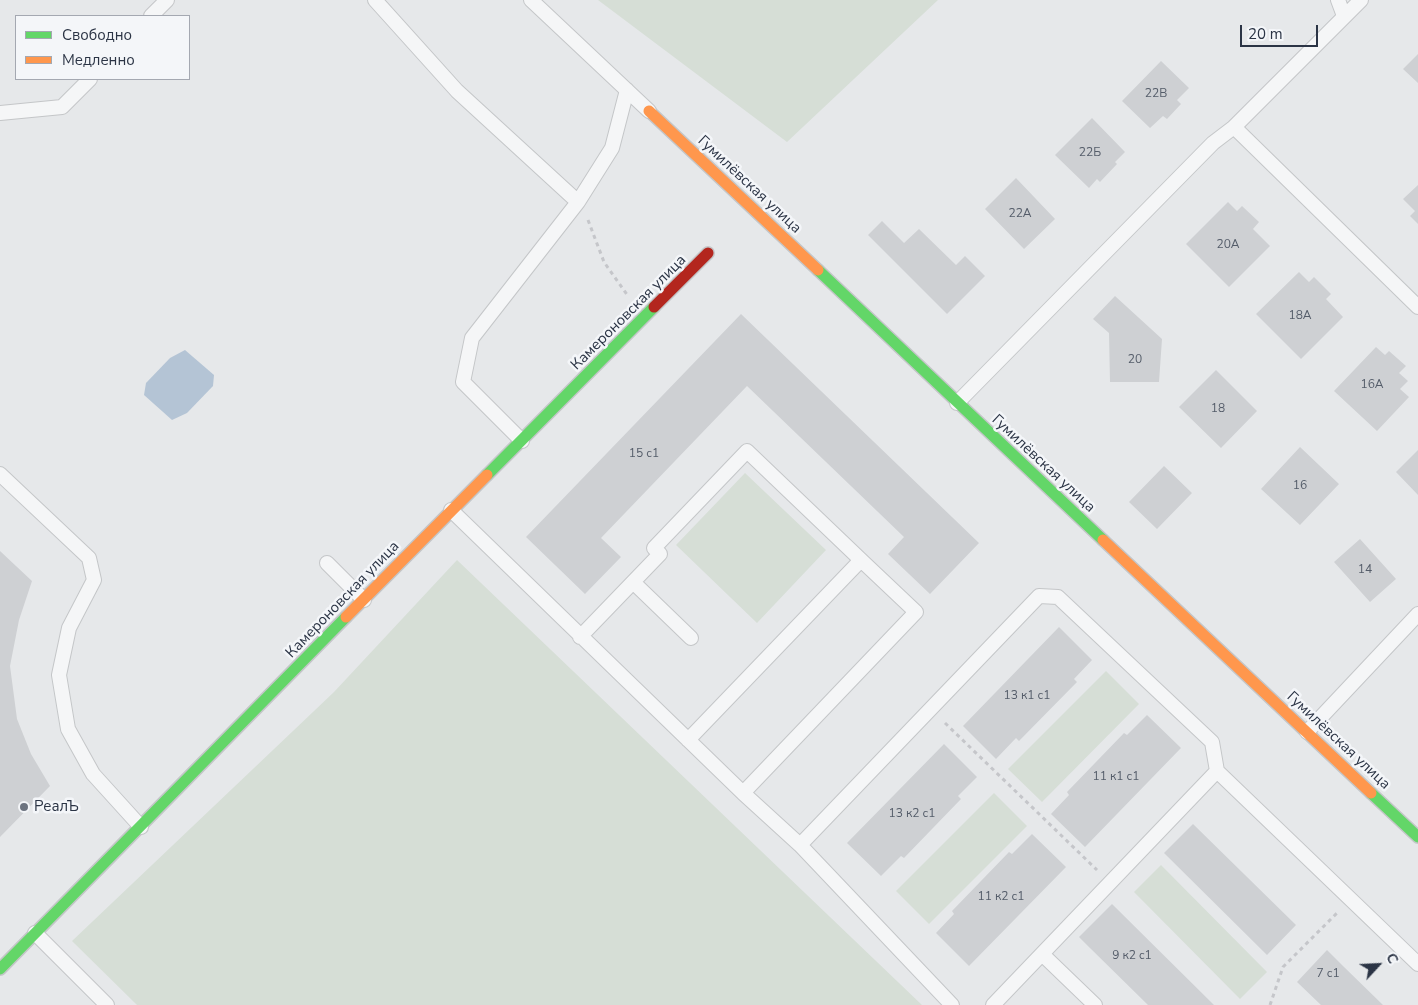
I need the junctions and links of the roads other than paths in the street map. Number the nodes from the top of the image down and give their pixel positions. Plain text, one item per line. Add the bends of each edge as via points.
1 (167, 0) edge
2 (375, 0) edge
3 (531, 0) edge
4 (1338, 0) edge
5 (1361, 0) edge
6 (152, 15) edge
7 (1344, 16) junction
8 (89, 80) edge
9 (627, 90) junction
10 (649, 111) joint
11 (0, 113) edge
12 (1234, 127) junction
13 (578, 202) junction
14 (708, 253) dead end
15 (1418, 307) edge
16 (957, 403) junction
17 (522, 441) junction
18 (0, 474) edge
19 (451, 510) junction
20 (861, 560) junction
21 (327, 563) dead end
22 (633, 582) junction
23 (364, 600) junction
24 (1418, 614) edge
25 (580, 637) junction
26 (691, 638) dead end
27 (1307, 732) junction
28 (688, 740) junction
29 (1217, 771) junction
30 (743, 793) junction
31 (141, 827) junction
32 (1418, 837) edge
33 (800, 845) junction
34 (35, 933) junction
35 (1042, 954) junction
36 (1418, 964) edge
37 (0, 969) edge
38 (107, 1005) edge
39 (952, 1005) edge
40 (993, 1005) edge
41 (1095, 1005) edge

1 - 6 lane
2 - 13 lane via 457,91
3 - 9 lane
4 - 7 lane
5 - 7 lane
7 - 12 lane
8 - 11 lane via 62,107
9 - 10 lane
9 - 13 lane via 612,148
10 - 16 street, Гумилёвская улица
12 - 15 lane
12 - 16 lane via 1213,143
13 - 17 lane via 472,338 463,382
14 - 17 street, Камероновская улица
16 - 27 street, Гумилёвская улица
17 - 19 street, Камероновская улица
18 - 31 lane via 89,558 94,580 70,628 59,675 68,729 93,774
19 - 23 street, Камероновская улица
19 - 25 lane
20 - 22 lane via 747,451 654,548 660,554
20 - 28 lane
20 - 30 lane via 916,612
21 - 23 lane
22 - 25 lane
22 - 26 lane
23 - 31 street, Камероновская улица
24 - 27 lane
25 - 28 lane
27 - 32 street, Гумилёвская улица
28 - 30 lane
29 - 33 lane via 1212,742 1058,596 1039,596
29 - 35 lane
29 - 36 lane
30 - 33 lane
31 - 34 street, Камероновская улица
33 - 39 lane
34 - 37 street, Камероновская улица
34 - 38 lane
35 - 40 lane
35 - 41 lane

